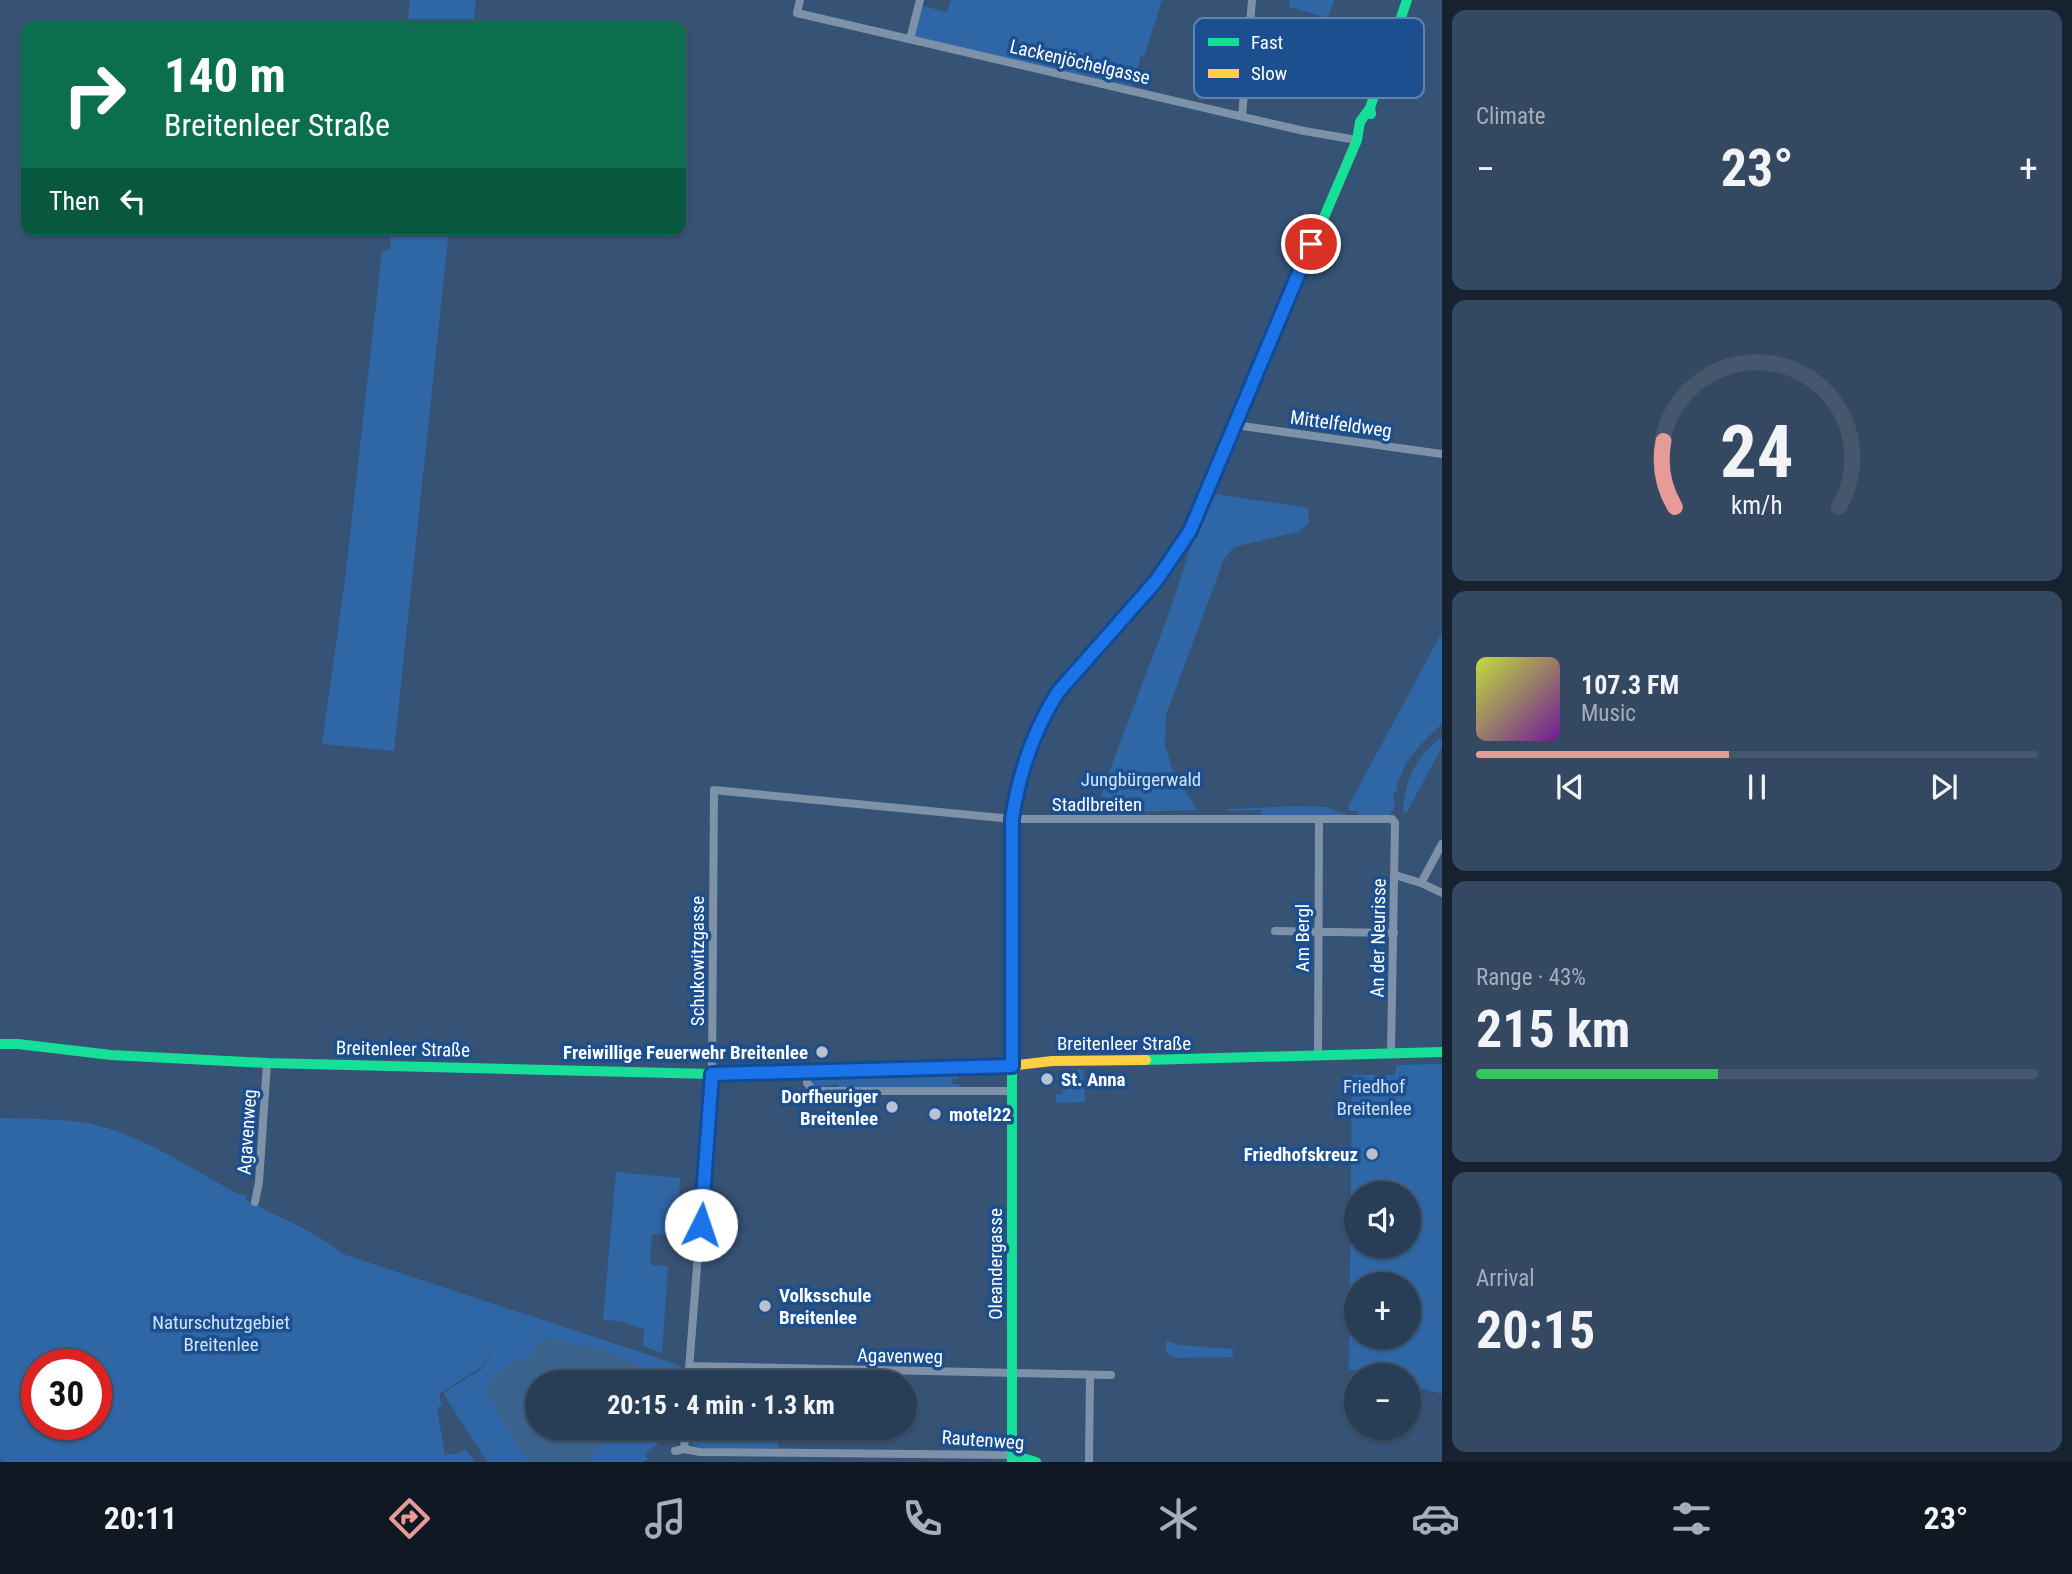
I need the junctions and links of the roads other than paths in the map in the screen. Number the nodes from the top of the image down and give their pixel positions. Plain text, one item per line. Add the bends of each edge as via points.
1 (800, 0) edge
2 (920, 0) edge
3 (1252, 0) edge
4 (1407, 0) edge
5 (1250, 18) edge
6 (1401, 18) edge
7 (910, 39) junction
8 (1244, 98) edge
9 (1373, 98) edge
10 (1242, 116) junction
11 (1357, 140) junction
12 (1236, 425) junction
13 (1442, 453) edge
14 (714, 790) joint
15 (1012, 819) junction
16 (1320, 820) junction
17 (1395, 823) joint
18 (1442, 844) edge
19 (1395, 875) junction
20 (1421, 883) junction
21 (1442, 893) edge
22 (1275, 931) dead end
23 (1318, 932) junction
24 (1394, 933) junction
25 (0, 1044) edge
26 (1442, 1052) edge
27 (1391, 1053) junction
28 (1318, 1056) junction
29 (267, 1063) junction
30 (1012, 1066) junction
31 (807, 1073) junction
32 (712, 1074) junction
33 (1012, 1091) junction
34 (255, 1202) dead end
35 (689, 1366) junction
36 (689, 1370) edge
37 (1013, 1374) junction
38 (1090, 1375) junction
39 (1111, 1375) dead end
40 (682, 1440) edge
41 (904, 1457) edge
42 (1012, 1459) edge
43 (1036, 1462) edge
44 (1088, 1462) edge

1 - 7 street, Lackenjöchelgasse via 797,13
2 - 7 street
3 - 5 street
4 - 6 street, Oleandergasse
7 - 10 street, Lackenjöchelgasse
8 - 10 street
9 - 11 street, Oleandergasse
10 - 11 street, Lackenjöchelgasse
11 - 12 street, Oleandergasse
12 - 13 street, Mittelfeldweg
12 - 15 street, Oleandergasse via 1175,557 1047,709 1025,759
14 - 15 street, Stadlbreiten
14 - 32 street, Schukowitzgasse
15 - 16 street, Stadlbreiten
15 - 30 street, Oleandergasse
16 - 17 street, Stadlbreiten
16 - 23 street, Am Bergl
17 - 19 street, An der Neurisse
18 - 20 street
19 - 20 street
19 - 24 street, An der Neurisse
20 - 21 street
22 - 23 street
23 - 24 street
23 - 28 street, Am Bergl
24 - 27 street, An der Neurisse
25 - 29 street, Breitenleer Straße
26 - 27 street, Breitenleer Straße
27 - 28 street, Breitenleer Straße
28 - 30 street, Breitenleer Straße via 1052,1061
29 - 32 street, Breitenleer Straße
29 - 34 street, Agavenweg
30 - 31 street, Breitenleer Straße
30 - 33 street, Oleandergasse
31 - 32 street, Breitenleer Straße
31 - 33 street via 807,1083 814,1091
32 - 35 street, Schukowitzgasse
33 - 37 street, Oleandergasse
35 - 36 street, Schukowitzgasse
35 - 37 street, Agavenweg
37 - 38 street, Agavenweg
37 - 42 street, Oleandergasse
38 - 39 street, Agavenweg
38 - 44 street
40 - 41 street, Rautenweg via 680,1450
41 - 42 street, Rautenweg
42 - 43 street, Rautenweg

